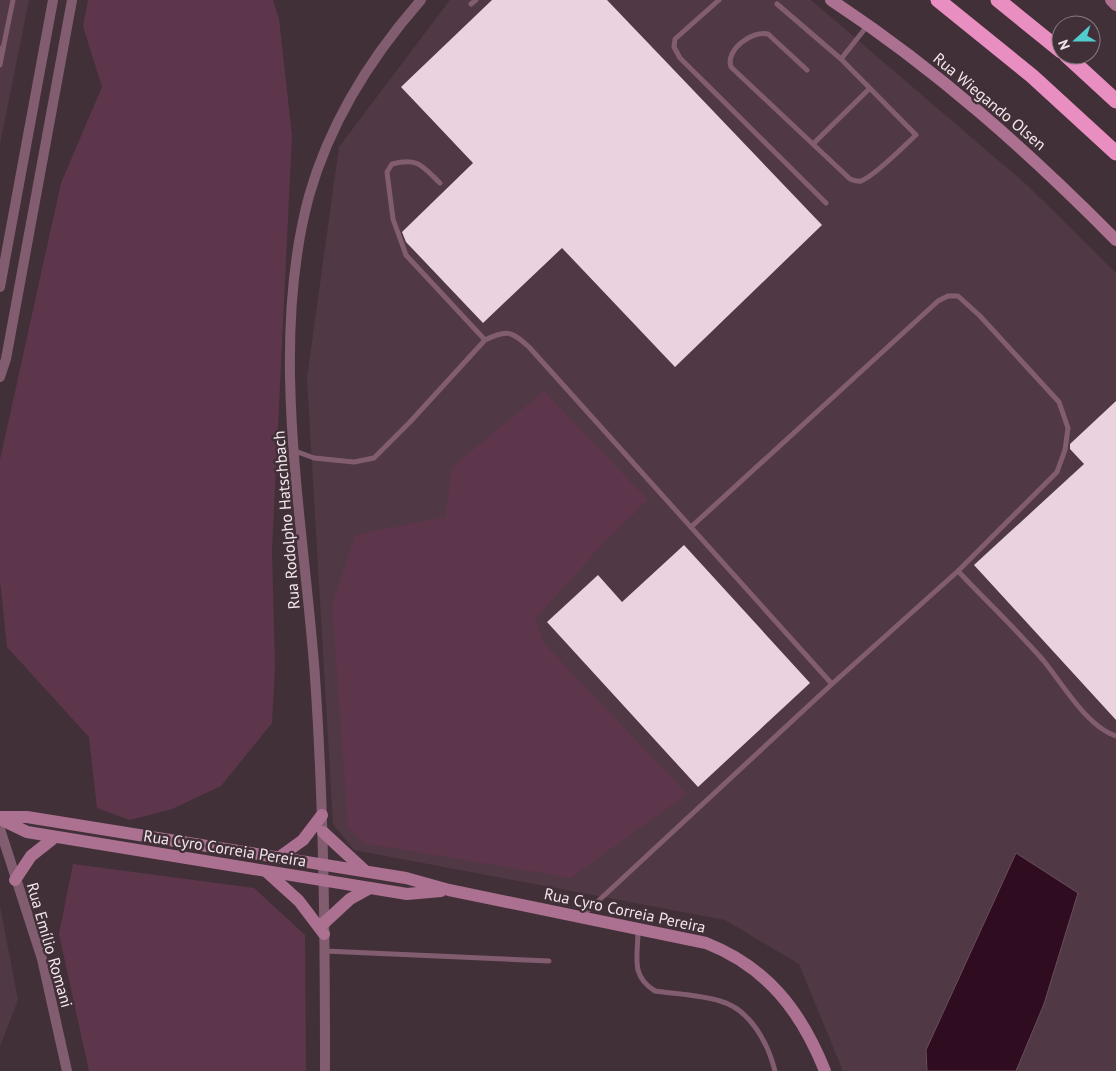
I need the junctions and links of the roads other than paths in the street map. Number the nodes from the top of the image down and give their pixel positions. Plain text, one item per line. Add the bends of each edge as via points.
1 (13, 0) edge
2 (53, 0) edge
3 (72, 0) edge
4 (421, 0) edge
5 (476, 0) edge
6 (719, 0) edge
7 (831, 0) edge
8 (938, 0) edge
9 (998, 0) edge
10 (1111, 0) edge
11 (471, 4) dead end
12 (777, 4) dead end
13 (1116, 5) edge
14 (868, 25) junction
15 (1051, 43) edge
16 (2, 49) edge
17 (841, 59) junction
18 (0, 65) edge
19 (1077, 65) edge
20 (807, 70) dead end
21 (869, 89) junction
22 (1116, 101) edge
23 (813, 144) junction
24 (1116, 153) edge
25 (440, 184) dead end
26 (826, 203) dead end
27 (1116, 240) edge
28 (0, 287) edge
29 (485, 340) junction
30 (0, 377) edge
31 (295, 451) junction
32 (691, 527) junction
33 (958, 571) junction
34 (832, 684) junction
35 (1116, 736) edge
36 (322, 815) junction
37 (0, 818) edge
38 (0, 829) edge
39 (323, 832) junction
40 (55, 837) junction
41 (278, 858) junction
42 (324, 865) junction
43 (267, 872) junction
44 (366, 872) junction
45 (15, 880) junction
46 (324, 881) junction
47 (370, 888) junction
48 (448, 890) junction
49 (582, 916) junction
50 (639, 928) junction
51 (324, 929) junction
52 (325, 951) junction
53 (549, 962) dead end
54 (67, 1071) edge
55 (325, 1071) edge
56 (775, 1071) edge
57 (825, 1071) edge

1 - 16 lane
2 - 28 street
3 - 30 street via 6,359
4 - 31 street, Rua Rodolpho Hatschbach via 383,47 358,85 330,140 310,194 296,263 290,326
5 - 11 lane
6 - 26 lane via 676,39 674,47 680,58
7 - 14 street, Rua Wiegando Olsen
8 - 24 highway via 1032,76
9 - 15 highway
10 - 13 street
12 - 17 lane
14 - 17 lane
14 - 27 street, Rua Wiegando Olsen via 985,115
16 - 18 lane
17 - 21 lane
19 - 22 highway
20 - 23 lane via 768,34 760,32 745,40 730,55 731,67
21 - 23 lane
21 - 23 lane via 916,135 862,181 850,179
25 - 29 lane via 419,162 405,160 392,164 387,172 393,219 406,255
29 - 31 lane via 374,458 346,462 314,458
29 - 32 lane via 502,332 514,334 529,347
31 - 36 street, Rua Rodolpho Hatschbach
32 - 33 lane via 938,301 958,296 1059,402 1068,428 1057,472
32 - 34 lane
33 - 34 lane
33 - 35 lane via 1042,659 1090,719
34 - 49 lane
36 - 39 street, Rua Rodolpho Hatschbach
36 - 41 street via 303,840
37 - 40 street, Rua Cyro Correia Pereira via 26,832
37 - 41 street, Rua Cyro Correia Pereira via 27,817
38 - 45 street, Rua Emílio Romani
39 - 42 street, Rua Rodolpho Hatschbach
39 - 44 street
40 - 43 street, Rua Cyro Correia Pereira
40 - 45 street via 31,856
41 - 42 street, Rua Cyro Correia Pereira
42 - 44 street, Rua Cyro Correia Pereira
42 - 46 street, Rua Rodolpho Hatschbach
43 - 46 street, Rua Cyro Correia Pereira
43 - 51 street
44 - 48 street, Rua Cyro Correia Pereira via 406,878
45 - 54 street, Rua Emílio Romani via 42,959
46 - 47 street, Rua Cyro Correia Pereira
46 - 51 street, Rua Rodolpho Hatschbach
47 - 48 street, Rua Cyro Correia Pereira via 407,894
47 - 51 street via 350,899
48 - 49 street, Rua Cyro Correia Pereira
49 - 50 street, Rua Cyro Correia Pereira
50 - 56 lane via 636,971 646,986 655,991 721,1001 740,1011 755,1026
50 - 57 street, Rua Cyro Correia Pereira via 706,943 724,950 762,974 791,1006
51 - 52 street, Rua Rodolpho Hatschbach
52 - 53 lane
52 - 55 street, Rua Rodolpho Hatschbach

